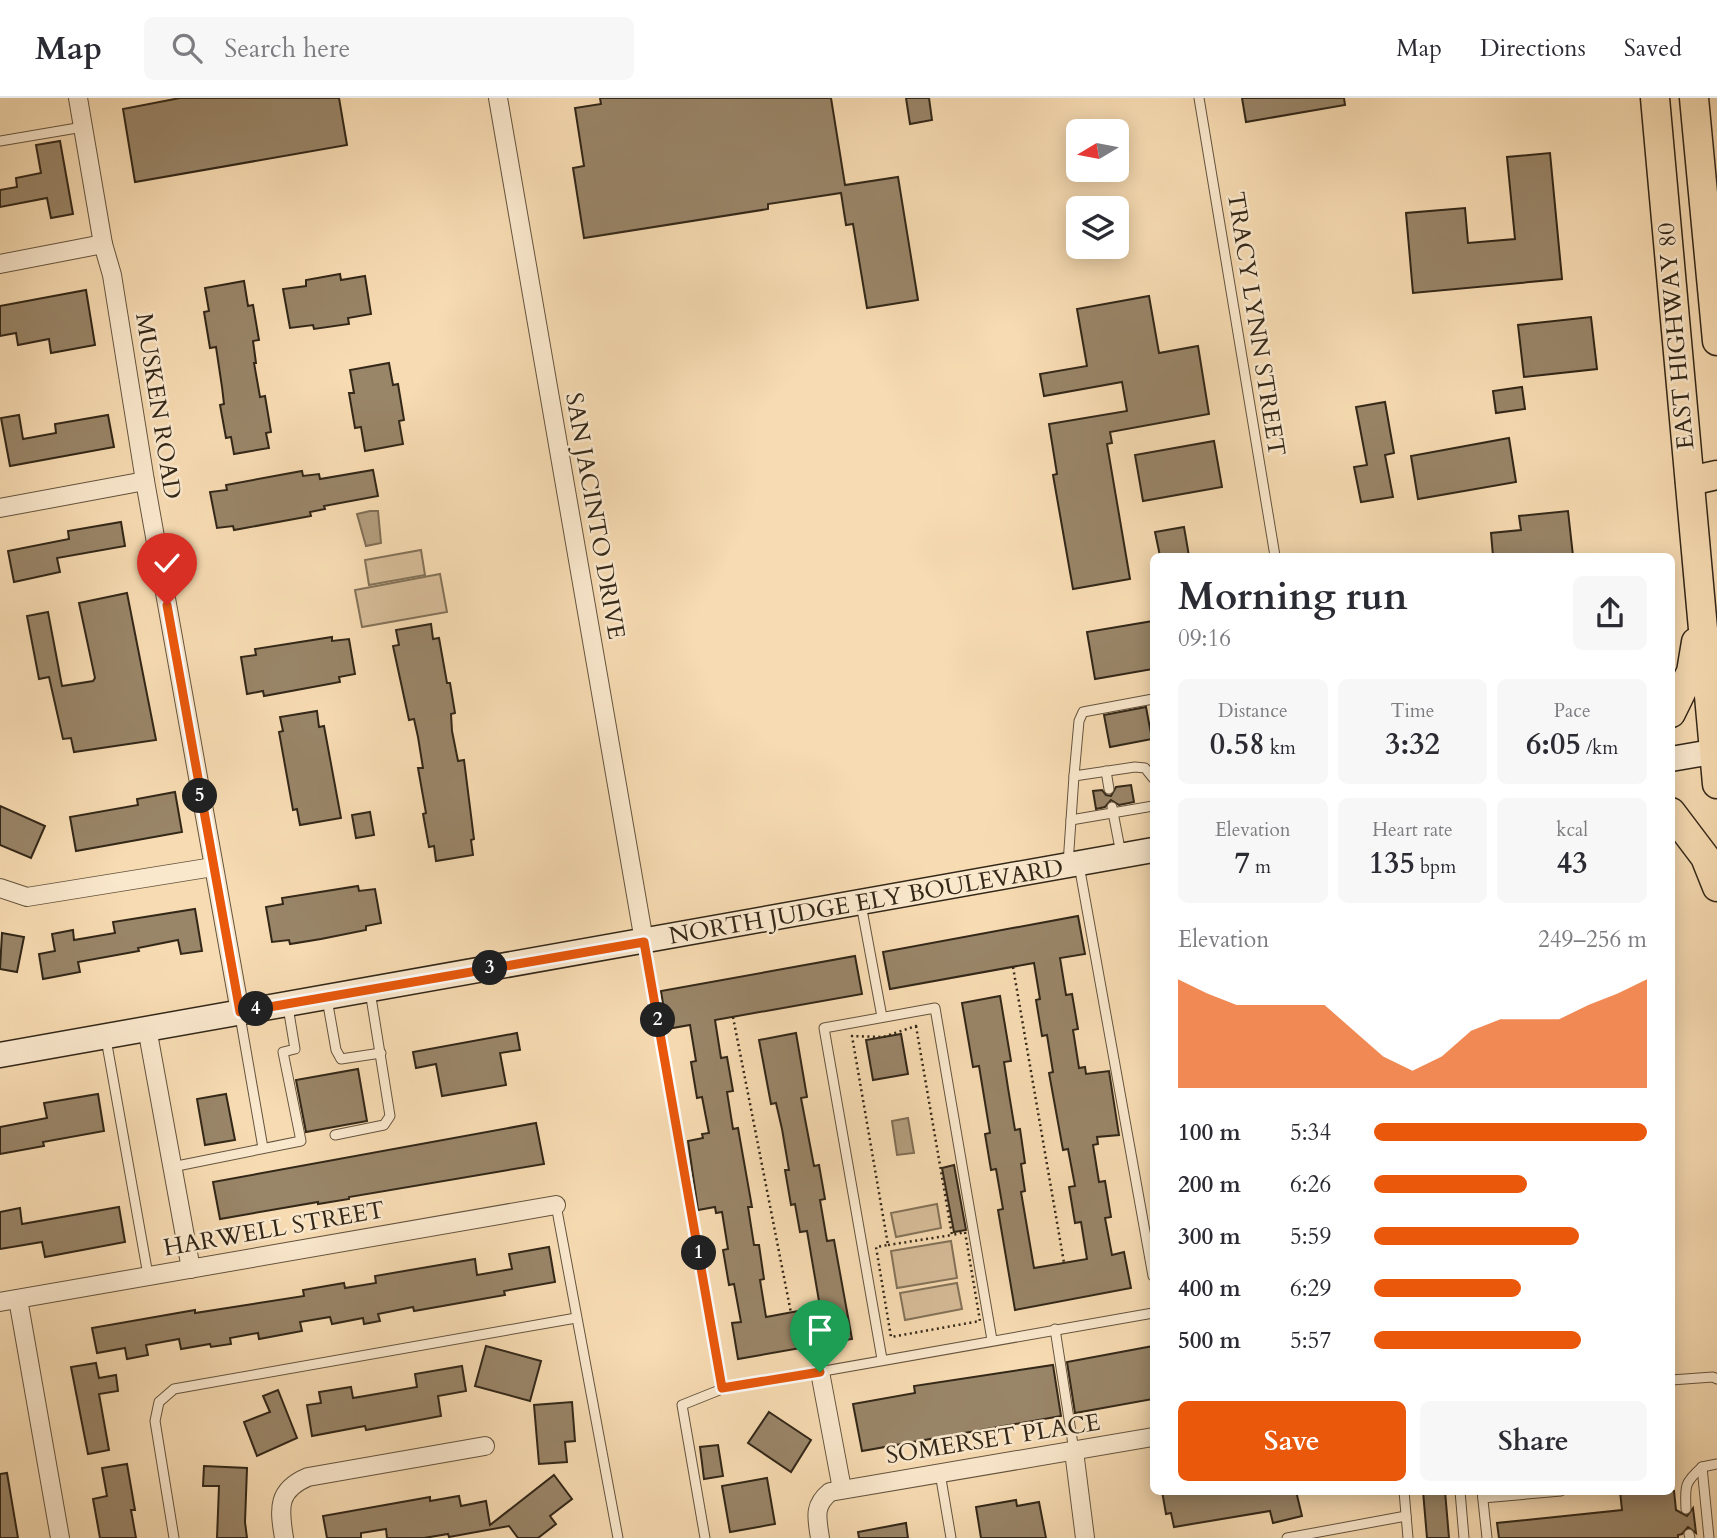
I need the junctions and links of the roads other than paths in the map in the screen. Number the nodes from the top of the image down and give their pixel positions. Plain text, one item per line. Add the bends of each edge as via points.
1 (78, 98) edge
2 (498, 98) edge
3 (1199, 98) edge
4 (1655, 98) edge
5 (1694, 98) edge
6 (83, 127) junction
7 (0, 141) edge
8 (1706, 226) junction
9 (1667, 232) junction
10 (103, 244) junction
11 (0, 264) edge
12 (1717, 341) edge
13 (1717, 475) edge
14 (145, 481) junction
15 (1690, 481) junction
16 (0, 508) edge
17 (1275, 553) edge
18 (1701, 611) junction
19 (1150, 700) edge
20 (1675, 705) edge
21 (1716, 752) edge
22 (1675, 758) edge
23 (1106, 771) junction
24 (1150, 774) edge
25 (1074, 776) junction
26 (1717, 784) edge
27 (1109, 789) dead end
28 (1150, 807) edge
29 (1113, 810) junction
30 (1675, 817) edge
31 (1071, 820) junction
32 (1150, 851) edge
33 (1122, 856) junction
34 (1074, 864) junction
35 (213, 867) junction
36 (1717, 887) edge
37 (0, 888) edge
38 (860, 902) junction
39 (644, 942) junction
40 (370, 989) junction
41 (327, 997) junction
42 (288, 1003) junction
43 (240, 1012) junction
44 (882, 1017) junction
45 (147, 1028) junction
46 (105, 1036) junction
47 (380, 1053) junction
48 (0, 1055) edge
49 (335, 1135) dead end
50 (264, 1148) junction
51 (172, 1167) junction
52 (556, 1205) joint
53 (1150, 1260) edge
54 (191, 1269) junction
55 (148, 1275) junction
56 (9, 1301) edge
57 (1150, 1313) edge
58 (576, 1318) junction
59 (1055, 1329) junction
60 (992, 1340) junction
61 (882, 1359) junction
62 (820, 1372) junction
63 (1717, 1379) edge
64 (1675, 1380) edge
65 (722, 1388) junction
66 (1150, 1438) edge
67 (485, 1446) dead end
68 (1074, 1451) junction
69 (1717, 1464) edge
70 (1702, 1467) junction
71 (940, 1473) junction
72 (842, 1489) junction
73 (1404, 1495) edge
74 (1460, 1495) edge
75 (1482, 1495) edge
76 (1686, 1509) dead end
77 (1406, 1516) junction
78 (60, 1538) edge
79 (174, 1538) edge
80 (284, 1538) edge
81 (618, 1538) edge
82 (705, 1538) edge
83 (820, 1538) edge
84 (951, 1538) edge
85 (1085, 1538) edge
86 (1287, 1538) edge
87 (1408, 1538) edge
88 (1464, 1538) edge
89 (1487, 1538) edge
90 (1709, 1538) edge

1 - 6 street, MUSKEN ROAD
2 - 39 street, SAN JACINTO DRIVE
3 - 17 lane, TRACY LYNN STREET
4 - 9 main road, EAST HIGHWAY 80
5 - 8 main road, EAST HIGHWAY 80
6 - 7 lane
6 - 10 street, MUSKEN ROAD
8 - 9 main road
8 - 12 main road, EAST HIGHWAY 80
9 - 15 main road, EAST HIGHWAY 80
10 - 11 street
10 - 14 street, MUSKEN ROAD
13 - 15 main road
14 - 16 street
14 - 35 street, MUSKEN ROAD
15 - 18 main road, EAST HIGHWAY 80
18 - 20 main road via 1691,672
18 - 21 main road, EAST HIGHWAY 80
19 - 25 lane via 1083,712
21 - 22 main road
21 - 26 main road, EAST HIGHWAY 80
23 - 24 lane via 1135,766
23 - 25 lane
23 - 27 lane
25 - 31 lane
28 - 29 lane
29 - 31 lane
29 - 33 lane
30 - 36 main road via 1706,857
31 - 34 lane
32 - 33 main road, NORTH JUDGE ELY BOULEVARD
33 - 34 main road, NORTH JUDGE ELY BOULEVARD
34 - 38 main road, NORTH JUDGE ELY BOULEVARD
34 - 53 lane
35 - 37 street via 27,897
35 - 43 street, MUSKEN ROAD
38 - 39 main road, NORTH JUDGE ELY BOULEVARD
38 - 44 lane
39 - 40 main road, NORTH JUDGE ELY BOULEVARD
39 - 65 lane
40 - 41 main road, NORTH JUDGE ELY BOULEVARD
40 - 47 lane
41 - 42 main road, NORTH JUDGE ELY BOULEVARD
41 - 47 lane via 341,1059
42 - 43 main road, NORTH JUDGE ELY BOULEVARD
42 - 50 lane via 295,1049 283,1052 301,1141
43 - 45 main road, NORTH JUDGE ELY BOULEVARD
43 - 50 lane
44 - 60 lane via 935,1007
44 - 61 lane via 824,1028
45 - 46 main road, NORTH JUDGE ELY BOULEVARD
45 - 51 street
46 - 48 main road, NORTH JUDGE ELY BOULEVARD
46 - 55 lane
47 - 49 lane via 389,1122
50 - 51 lane
51 - 54 street
52 - 54 street, HARWELL STREET
52 - 58 lane
54 - 55 street, HARWELL STREET
55 - 56 street, HARWELL STREET
56 - 78 street
57 - 59 lane
58 - 79 lane via 174,1389 159,1402 155,1422
58 - 81 lane
59 - 60 lane
59 - 68 lane
60 - 61 lane
61 - 62 lane
62 - 65 lane
62 - 72 street
63 - 64 lane
65 - 82 lane via 682,1405
66 - 68 street, SOMERSET PLACE
67 - 80 street via 307,1477 285,1493 281,1509
68 - 71 street, SOMERSET PLACE
68 - 85 street
69 - 70 lane
70 - 76 lane via 1685,1487
70 - 90 lane
71 - 72 street, SOMERSET PLACE
71 - 84 lane
72 - 83 street via 820,1501 816,1510
73 - 77 lane
74 - 88 lane
75 - 89 lane
77 - 86 lane
77 - 87 lane

